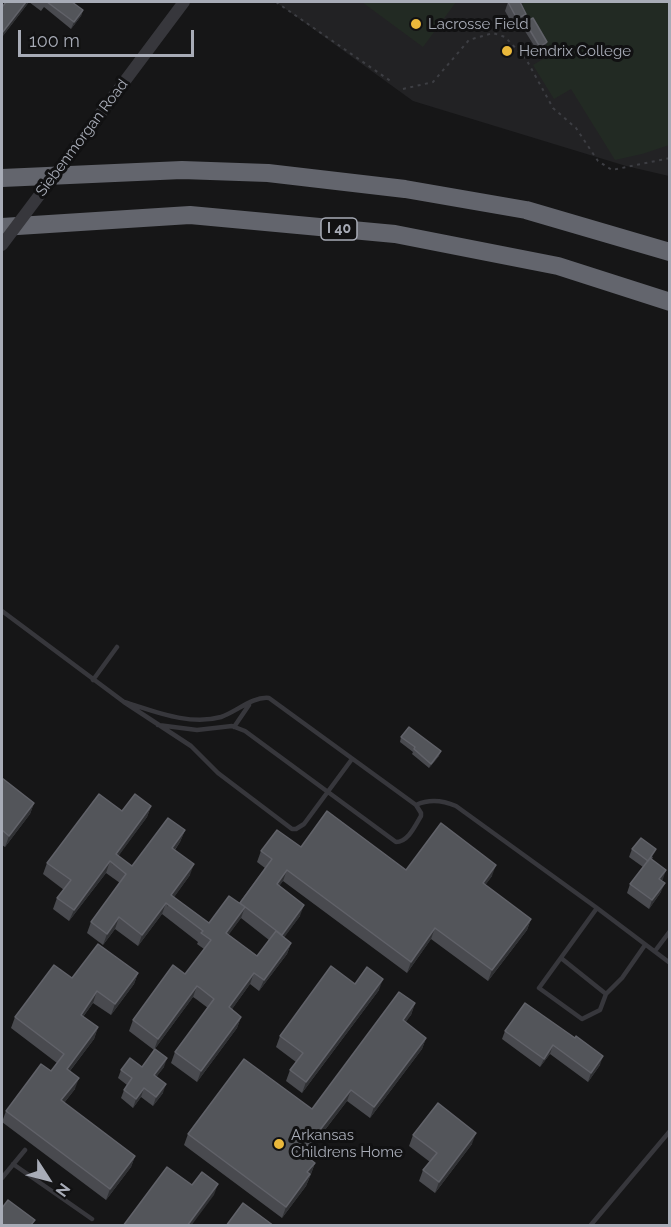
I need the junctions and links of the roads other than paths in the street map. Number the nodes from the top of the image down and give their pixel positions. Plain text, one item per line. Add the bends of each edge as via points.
1 (184, 2) edge
2 (2, 178) edge
3 (2, 227) edge
4 (2, 245) edge
5 (669, 252) edge
6 (669, 302) edge
7 (2, 612) edge
8 (117, 647) dead end
9 (93, 680) junction
10 (124, 702) junction
11 (251, 703) junction
12 (158, 725) junction
13 (234, 727) junction
14 (352, 759) junction
15 (327, 792) junction
16 (416, 805) junction
17 (597, 908) junction
18 (669, 932) edge
19 (645, 945) junction
20 (654, 951) junction
21 (561, 958) junction
22 (669, 963) edge
23 (606, 994) junction
24 (669, 1131) edge
25 (25, 1150) dead end
26 (13, 1164) junction
27 (2, 1178) edge
28 (92, 1219) dead end
29 (591, 1226) edge

1 - 4 street, Siebenmorgan Road, bridge
2 - 5 highway via 182,170 268,173 405,189 526,210
3 - 6 highway, I 40 via 190,215 395,234 558,266
7 - 9 lane
8 - 9 lane
9 - 10 lane
10 - 11 lane via 197,720 221,717
10 - 12 lane
11 - 13 lane
11 - 14 lane via 263,697 274,700
12 - 13 lane via 196,730
12 - 15 lane via 191,746 218,773 292,830 304,824
13 - 15 lane via 245,730
14 - 15 lane
14 - 16 lane
15 - 16 lane via 398,843 419,819 421,813
16 - 17 lane via 426,801 456,806
17 - 19 lane
17 - 21 lane
18 - 20 lane
19 - 20 lane
19 - 23 lane
20 - 22 lane
21 - 23 lane
21 - 23 lane via 539,988 582,1019 600,1010
24 - 29 lane
25 - 26 lane
26 - 27 lane
26 - 28 lane

